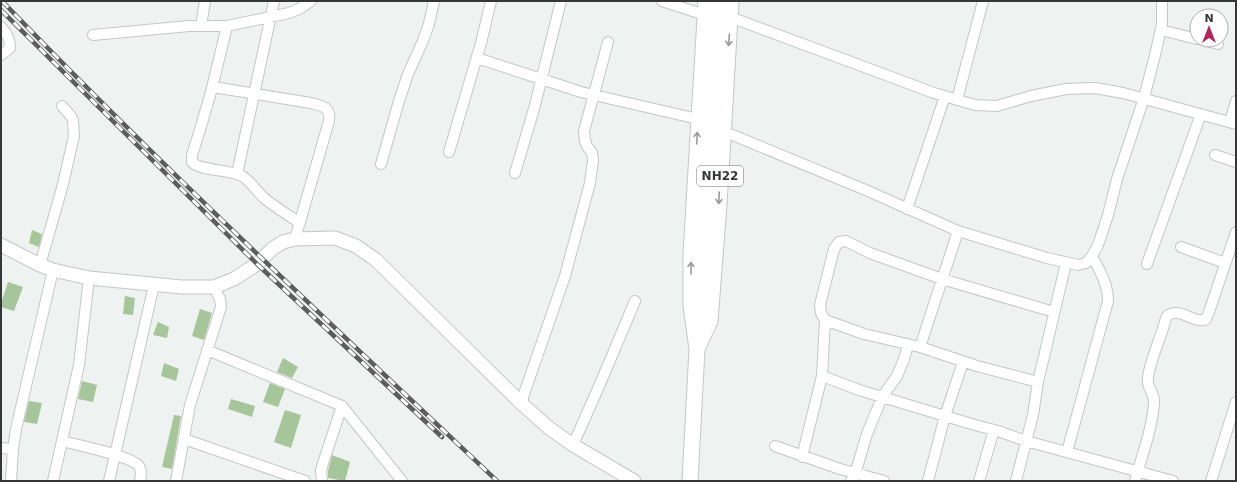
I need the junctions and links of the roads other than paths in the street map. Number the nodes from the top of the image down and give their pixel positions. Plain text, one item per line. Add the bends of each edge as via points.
1 (206, 1) edge
2 (274, 1) edge
3 (311, 1) edge
4 (434, 1) edge
5 (491, 1) edge
6 (561, 1) edge
7 (662, 1) edge
8 (718, 1) edge
9 (731, 1) edge
10 (983, 1) edge
11 (1162, 1) edge
12 (705, 8) edge
13 (272, 17) junction
14 (730, 17) junction
15 (201, 26) junction
16 (227, 26) junction
17 (1, 27) edge
18 (1161, 30) junction
19 (93, 35) dead end
20 (1189, 37) edge
21 (608, 42) dead end
22 (1, 55) edge
23 (477, 58) junction
24 (542, 79) junction
25 (213, 87) junction
26 (255, 95) junction
27 (593, 95) junction
28 (945, 96) junction
29 (1144, 98) junction
30 (957, 100) junction
31 (1236, 101) edge
32 (62, 106) dead end
33 (1201, 114) junction
34 (698, 119) junction
35 (1233, 123) edge
36 (723, 131) junction
37 (449, 152) dead end
38 (1215, 155) dead end
39 (1236, 162) edge
40 (381, 164) dead end
41 (515, 173) dead end
42 (237, 174) junction
43 (907, 208) junction
44 (300, 223) junction
45 (958, 231) junction
46 (1236, 232) edge
47 (295, 239) junction
48 (1, 245) edge
49 (1181, 247) dead end
50 (1092, 256) junction
51 (1066, 263) junction
52 (1225, 263) junction
53 (1147, 264) dead end
54 (40, 265) junction
55 (53, 270) junction
56 (89, 278) junction
57 (942, 279) junction
58 (154, 285) junction
59 (214, 287) junction
60 (635, 301) dead end
61 (1054, 312) junction
62 (825, 320) junction
63 (908, 345) junction
64 (920, 347) junction
65 (697, 349) junction
66 (208, 350) junction
67 (962, 362) junction
68 (822, 376) junction
69 (1038, 382) junction
70 (882, 396) junction
71 (1236, 402) edge
72 (522, 404) junction
73 (342, 406) junction
74 (945, 416) junction
75 (994, 430) junction
76 (184, 440) junction
77 (62, 441) junction
78 (1026, 441) junction
79 (573, 446) junction
80 (775, 446) dead end
81 (1, 448) edge
82 (13, 450) junction
83 (1067, 452) junction
84 (115, 455) junction
85 (802, 456) junction
86 (1136, 476) edge
87 (853, 477) edge
88 (11, 481) edge
89 (53, 481) edge
90 (109, 481) edge
91 (140, 481) edge
92 (176, 481) edge
93 (305, 481) edge
94 (322, 481) edge
95 (402, 481) edge
96 (634, 481) edge
97 (690, 481) edge
98 (884, 481) edge
99 (928, 481) edge
100 (979, 481) edge
101 (1016, 481) edge
102 (1173, 481) edge
103 (1211, 481) edge

1 - 15 street
2 - 13 street
3 - 13 street via 299,9
4 - 40 street via 429,24 399,101
5 - 23 street
6 - 24 street
7 - 12 street
8 - 65 main road
9 - 14 highway, NH22
10 - 30 street
11 - 18 street
12 - 34 highway, NH22
13 - 16 street
13 - 26 street
14 - 28 street
14 -> 36 highway, NH22
15 - 16 street
15 - 19 street
16 - 25 street
17 - 22 street via 8,35 10,48
18 - 20 street
18 - 29 street
21 - 27 street
23 - 24 street
23 - 37 street
24 - 27 street
24 - 41 street
25 - 26 street
25 - 42 street via 192,162 196,166
26 - 42 street
26 - 44 street via 322,106 330,115
27 - 34 street
27 - 72 street via 584,131 585,141 592,152 593,160 590,183 565,276
28 - 30 street
28 - 43 street
29 - 30 street via 1106,90 1080,88 1046,92 997,106
29 - 33 street
29 - 50 street via 1117,178 1108,215
31 - 35 street
32 - 54 street via 73,120 74,136
33 - 35 street
33 - 53 street
65 -> 34 highway, NH22 via 691,306 691,254
36 - 43 street
36 -> 65 highway, NH22 via 710,321
38 - 39 street
42 - 44 street via 250,181 264,198
43 - 45 street
44 - 47 street
45 - 51 street
45 - 57 street
46 - 52 street
47 - 59 main road via 283,242 272,249 243,274
47 - 72 main road via 334,238 356,246 376,260
48 - 54 main road
49 - 52 street
50 - 51 street via 1086,263
50 - 83 street via 1105,282 1108,301
51 - 61 street
52 - 86 street via 1206,319 1200,321 1179,313 1168,315 1166,318 1148,376 1148,387 1154,396 1154,402
54 - 55 main road
55 - 56 main road
55 - 82 street
56 - 58 main road
56 - 77 street via 79,365
57 - 61 street
57 - 62 street via 870,253 846,241 839,242 834,249 820,305
57 - 64 street
58 - 59 main road
58 - 84 street
59 - 66 street via 221,307
60 - 79 street
61 - 69 street
62 - 63 street via 864,334
62 - 68 street
63 - 64 street
63 - 70 street via 897,376
64 - 67 street
65 - 97 highway, NH22
66 - 73 street
66 - 76 street via 190,405
67 - 69 street
67 - 74 street
68 - 70 street
68 - 85 street
69 - 78 street
70 - 74 street
70 - 87 street
71 - 103 street
72 - 79 main road
73 - 94 street via 323,463
73 - 95 street
74 - 75 street
74 - 99 street
75 - 78 street
75 - 100 street
76 - 92 street
76 - 93 street
77 - 84 street
77 - 89 street
78 - 83 street
78 - 101 street
79 - 96 main road
80 - 85 street
81 - 82 street
82 - 88 street
83 - 86 street
84 - 90 street
84 - 91 street via 135,462 140,467
85 - 87 street
86 - 102 street
87 - 98 street

